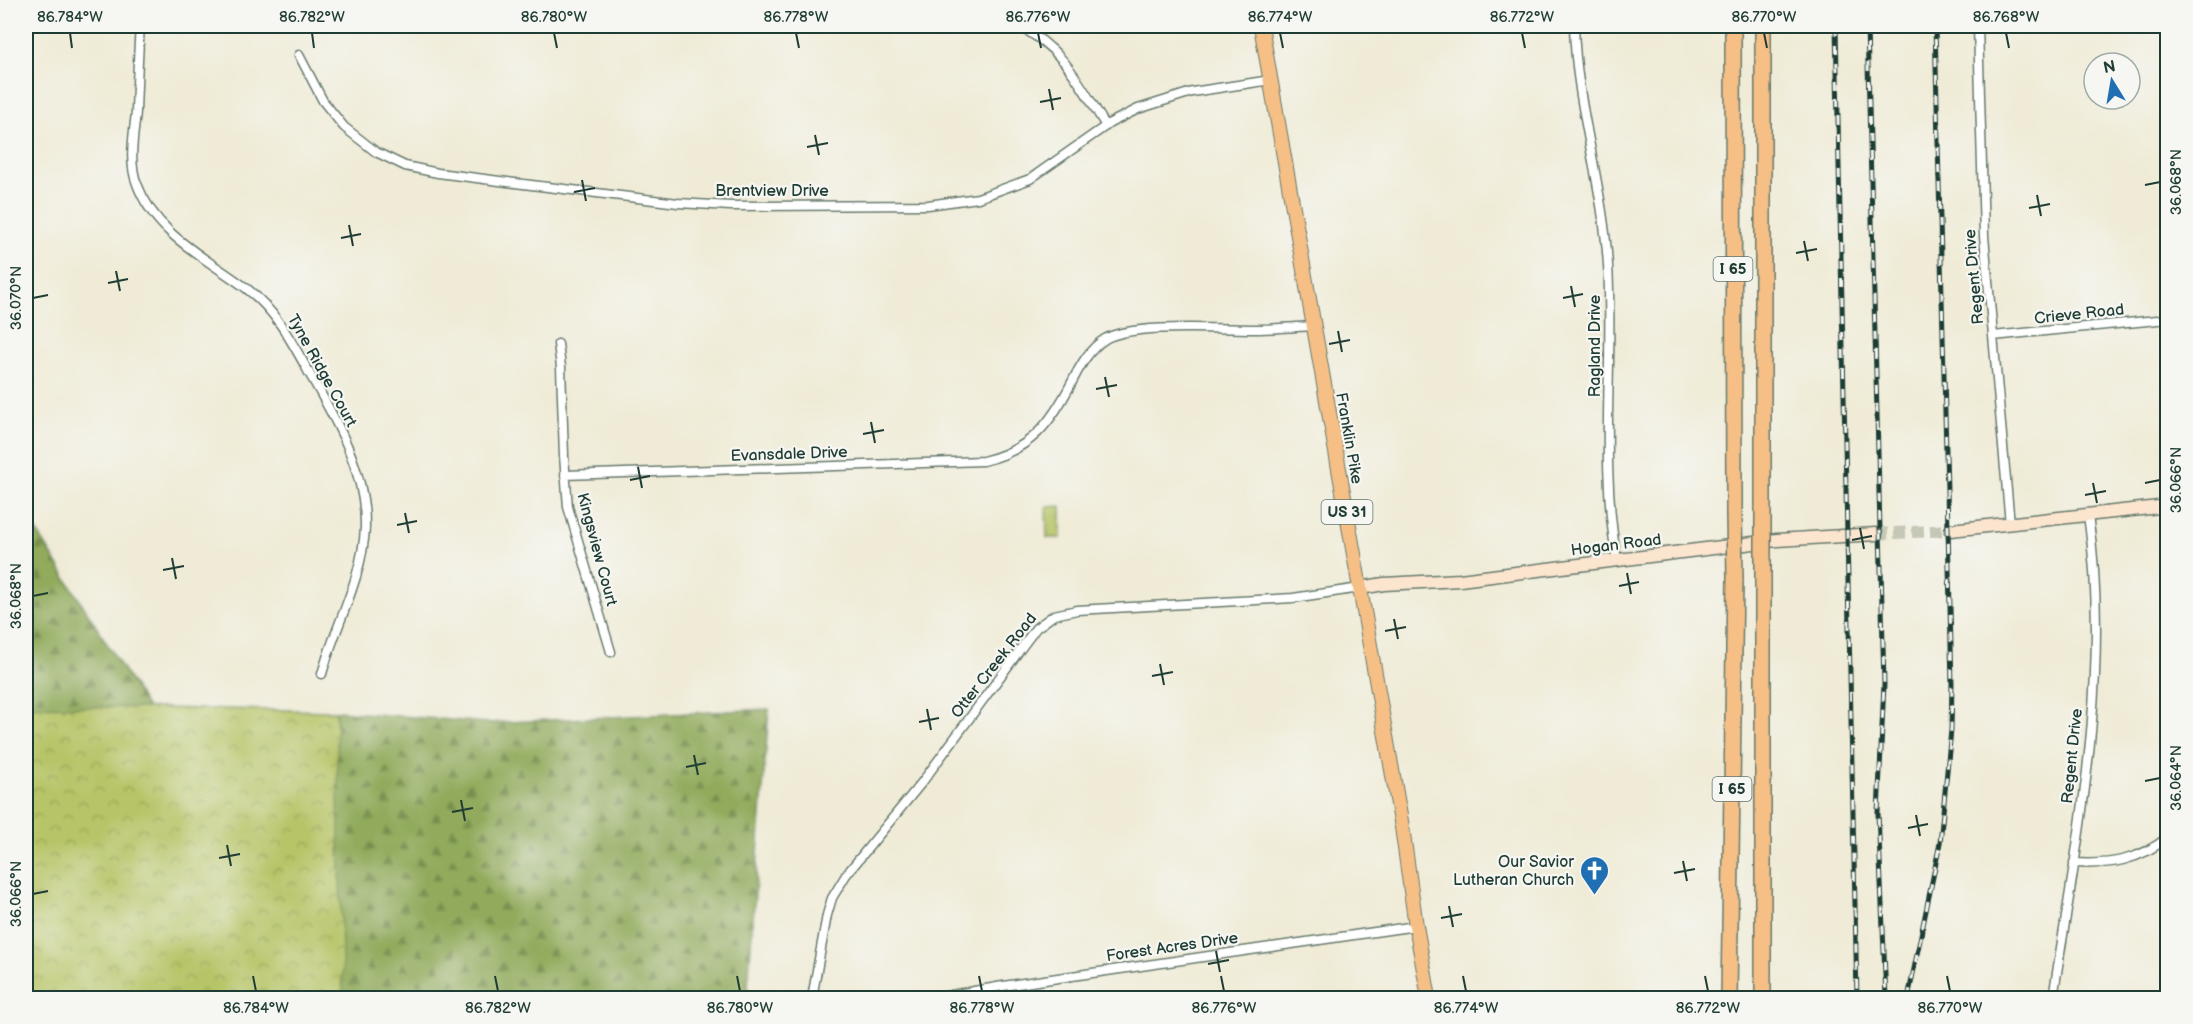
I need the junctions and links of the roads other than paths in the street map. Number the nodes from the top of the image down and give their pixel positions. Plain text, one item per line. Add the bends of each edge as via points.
1 (140, 26) edge
2 (1018, 26) edge
3 (1262, 26) edge
4 (1574, 26) edge
5 (1733, 26) edge
6 (1763, 26) edge
7 (1978, 26) edge
8 (299, 55) dead end
9 (1271, 80) junction
10 (1106, 126) junction
11 (2168, 319) edge
12 (1314, 326) junction
13 (1993, 336) junction
14 (558, 344) dead end
15 (565, 475) junction
16 (2168, 506) edge
17 (2088, 515) junction
18 (2010, 524) junction
19 (1951, 530) tunnel mouth
20 (1876, 534) tunnel mouth
21 (1617, 560) junction
22 (1360, 588) junction
23 (611, 652) dead end
24 (322, 674) dead end
25 (2168, 837) edge
26 (2074, 863) junction
27 (1416, 926) junction
28 (812, 999) edge
29 (934, 999) edge
30 (1429, 999) edge
31 (1729, 999) edge
32 (1762, 999) edge
33 (2053, 999) edge

1 - 24 street, Tyne Ridge Court via 133,168 140,192 175,238 244,286 276,317 326,402 356,470 365,527 361,556
2 - 10 street via 1047,42 1060,56
3 - 9 main road, Franklin Pike / US 31
4 - 21 street, Ragland Drive via 1578,75 1608,262 1608,482
5 - 31 highway, I 65, bridge via 1735,580
6 - 32 highway, I 65, bridge
7 - 13 street, Regent Drive via 1982,201
8 - 10 street, Brentview Drive via 338,121 371,149 400,164 463,177 678,203 872,206 966,201 1030,179
9 - 10 street, Brentview Drive via 1177,95 1138,108
9 - 12 main road, Franklin Pike / US 31
11 - 13 street, Crieve Road
12 - 15 street, Evansdale Drive via 1145,330 1108,338 1087,356 1047,425 1018,447 983,461
12 - 22 main road, Franklin Pike / US 31
13 - 18 street, Regent Drive
14 - 15 street, Kingsview Court
15 - 23 street, Kingsview Court via 571,519
16 - 17 street
17 - 18 street
17 - 26 street, Regent Drive via 2097,601 2096,655
18 - 19 street
20 - 21 street, Hogan Road via 1777,540
21 - 22 street, Hogan Road
22 - 27 main road, Franklin Pike / US 31
22 - 28 street, Otter Creek Road via 1293,598 1077,610 1042,621 923,781 838,886 825,923
25 - 26 street via 2148,852 2125,861
26 - 33 street, Regent Drive
27 - 29 street, Forest Acres Drive
27 - 30 main road, Franklin Pike / US 31

